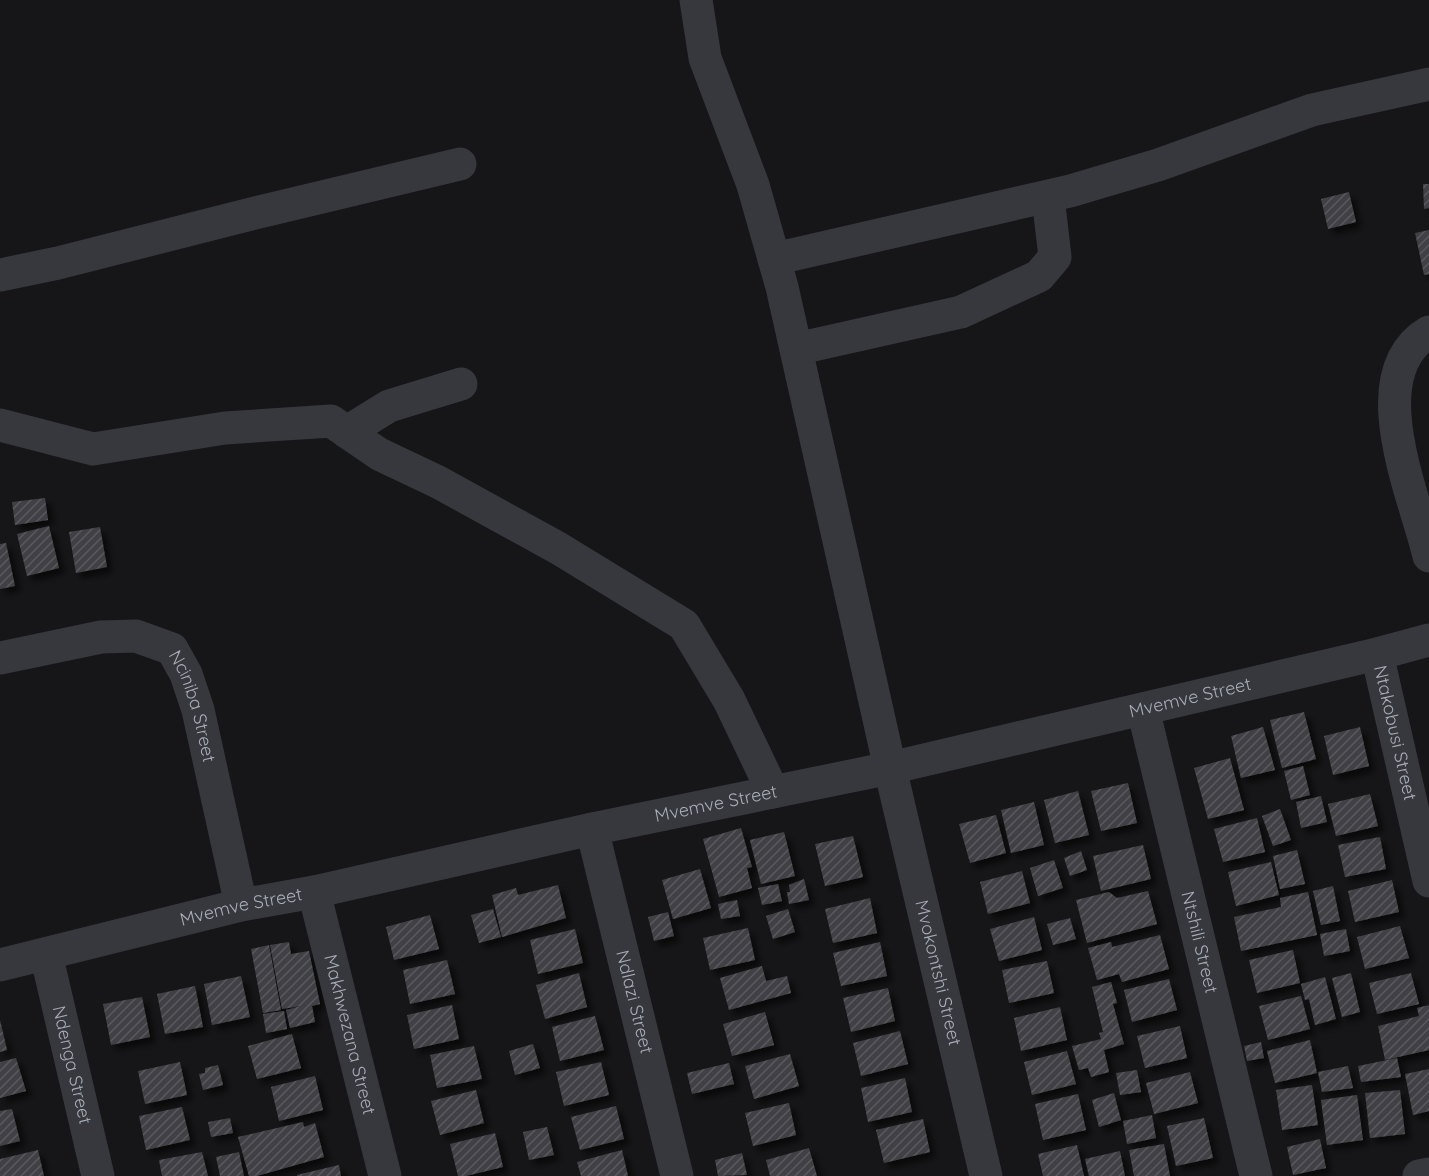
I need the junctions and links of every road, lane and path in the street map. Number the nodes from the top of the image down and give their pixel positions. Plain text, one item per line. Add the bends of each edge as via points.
1 (696, 0) edge
2 (1429, 84) edge
3 (460, 164) dead end
4 (1048, 196) junction
5 (774, 259) junction
6 (0, 275) edge
7 (1429, 332) edge
8 (796, 349) junction
9 (461, 384) dead end
10 (0, 425) edge
11 (347, 432) junction
12 (1429, 556) edge
13 (1429, 640) edge
14 (1377, 654) junction
15 (0, 658) edge
16 (1143, 709) junction
17 (890, 768) junction
18 (773, 792) junction
19 (592, 830) junction
20 (1429, 881) edge
21 (314, 892) junction
22 (241, 905) junction
23 (46, 954) junction
24 (0, 965) edge
25 (1429, 1174) edge
26 (98, 1176) edge
27 (385, 1176) edge
28 (677, 1176) edge
29 (986, 1176) edge
30 (1256, 1176) edge
31 (1419, 1176) edge

1 - 5 street, Mvokontshi Street via 705,58 753,185
2 - 4 street via 1312,110 1158,165
3 - 6 street
4 - 5 street
4 - 8 street via 1054,256 1039,276 961,312
5 - 8 street, Mvokontshi Street
7 - 12 street via 1404,357 1394,395 1396,435
8 - 17 street, Mvokontshi Street
9 - 11 street via 389,406
10 - 11 street via 93,449 225,428 331,421
11 - 18 street via 379,454 558,548 684,625 729,700
13 - 14 street, Mvemve Street
14 - 16 street, Mvemve Street
14 - 20 street, Ntakobusi Street
15 - 22 street, Nciniba Street via 101,637 136,636 172,649 186,674 198,710
16 - 17 street, Mvemve Street
16 - 30 street, Ntshili Street
17 - 18 street, Mvemve Street
17 - 29 street, Mvokontshi Street
18 - 19 street, Mvemve Street
19 - 21 street, Mvemve Street
19 - 28 street, Ndlazi Street
21 - 22 street, Mvemve Street
21 - 27 street, Makhwezana Street
22 - 23 street, Mvemve Street
23 - 24 street, Mvemve Street
23 - 26 street, Ndenga Street
25 - 31 street

